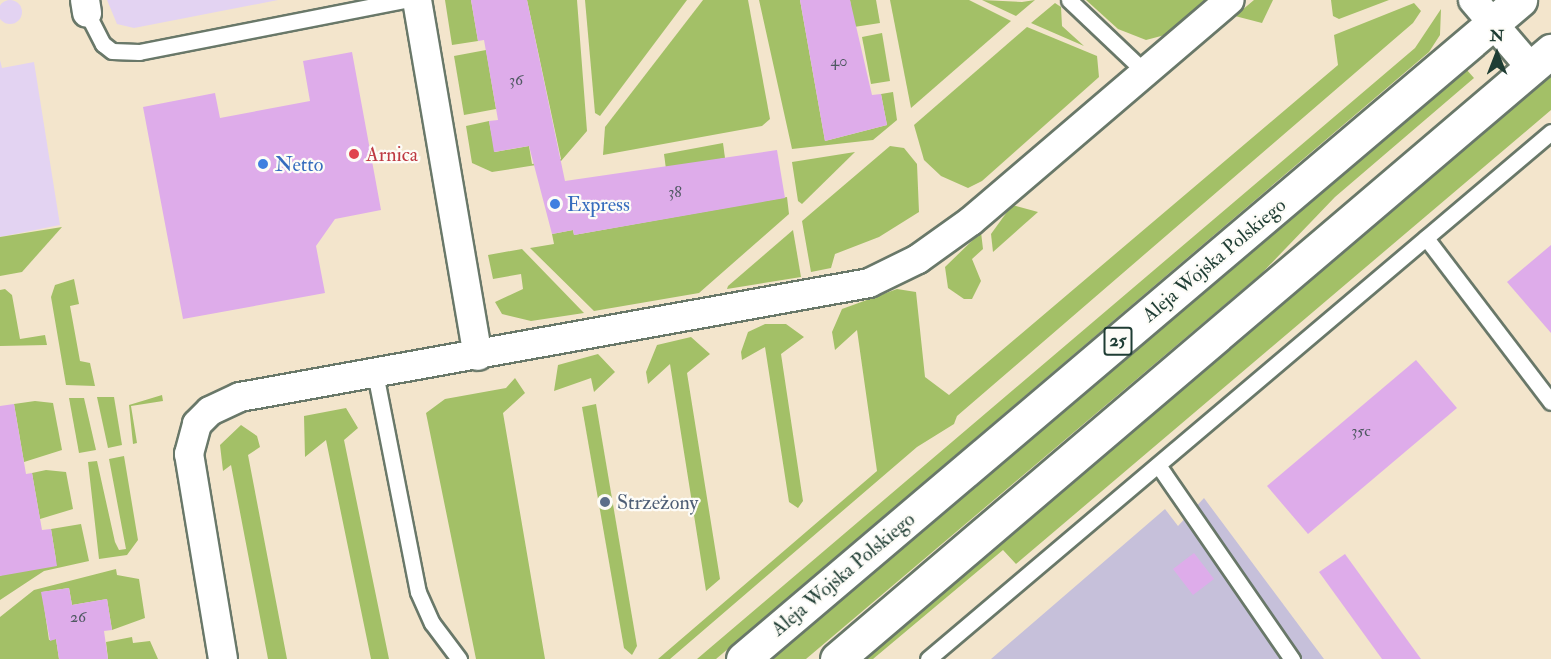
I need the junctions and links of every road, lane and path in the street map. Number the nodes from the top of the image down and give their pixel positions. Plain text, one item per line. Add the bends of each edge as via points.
1 (405, 0) edge
2 (417, 0) edge
3 (1069, 0) edge
4 (1230, 0) edge
5 (1520, 0) edge
6 (86, 7) edge
7 (1483, 11) edge
8 (1541, 60) edge
9 (1146, 73) junction
10 (1551, 132) edge
11 (1426, 238) junction
12 (478, 356) junction
13 (375, 373) junction
14 (1551, 402) edge
15 (1158, 465) junction
16 (223, 659) edge
17 (459, 659) edge
18 (743, 659) edge
19 (837, 659) edge
20 (928, 659) edge
21 (1292, 659) edge

1 - 6 lane via 139,52 112,51 103,44
2 - 12 street
3 - 9 lane
4 - 9 street
5 - 7 main road, Aleja Wojska Polskiego / 25
7 - 8 street
7 - 18 main road, Aleja Wojska Polskiego / 25
8 - 19 main road
9 - 12 street via 971,221 893,273 813,297
10 - 11 lane
11 - 14 lane
11 - 15 lane
12 - 13 street
13 - 16 street via 240,397 210,411 197,424 191,471
13 - 17 lane via 418,592 432,623
15 - 20 lane
15 - 21 lane

